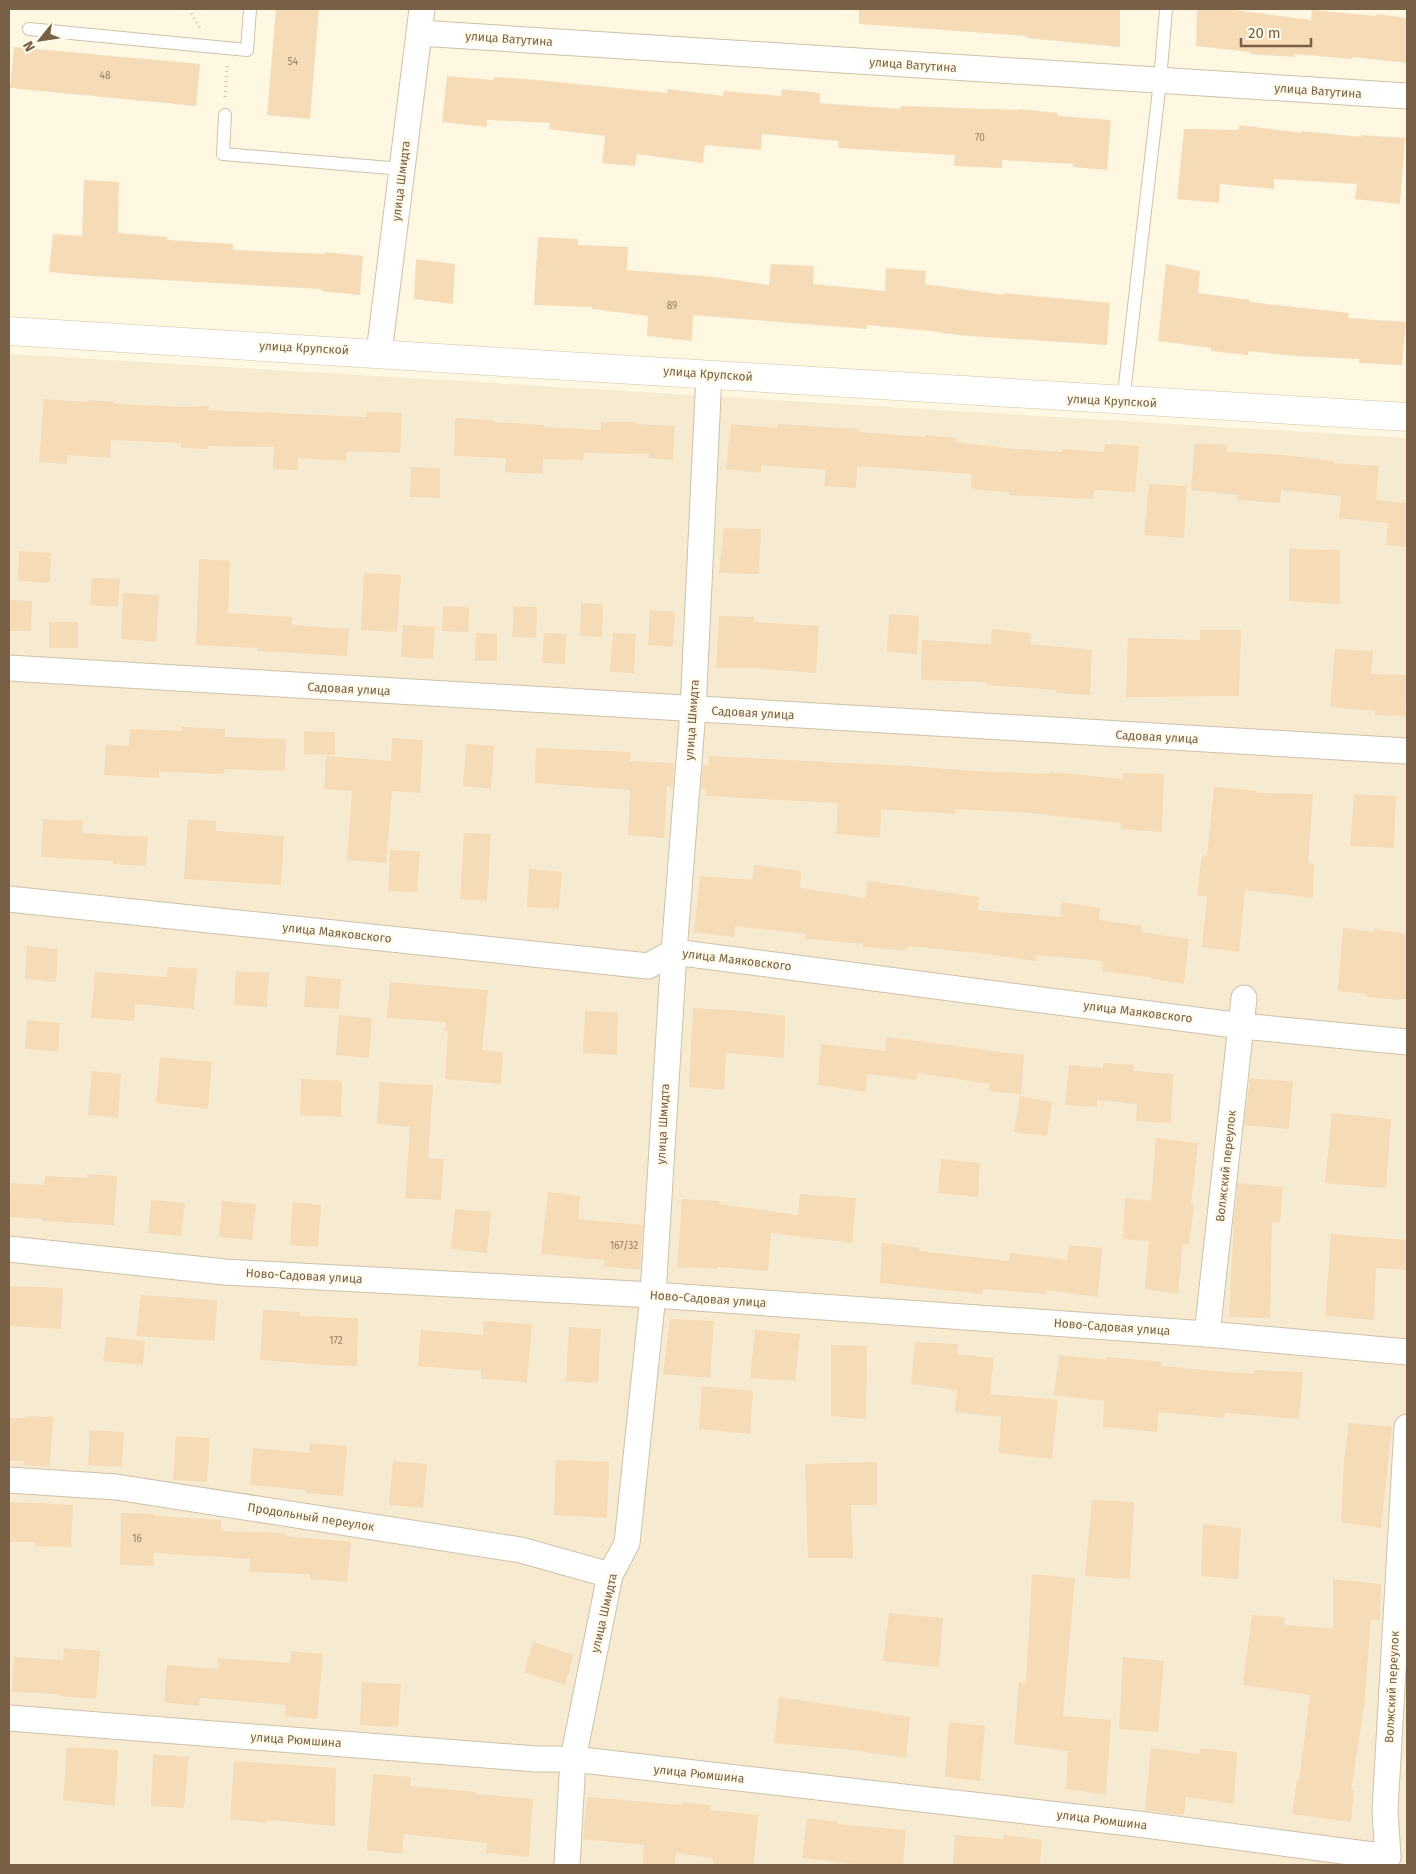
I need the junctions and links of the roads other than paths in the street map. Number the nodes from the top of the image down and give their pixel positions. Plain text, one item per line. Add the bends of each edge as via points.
1 (250, 9) edge
2 (422, 9) edge
3 (1166, 9) edge
4 (29, 29) dead end
5 (420, 33) junction
6 (1160, 81) junction
7 (1407, 96) edge
8 (225, 116) road end
9 (402, 169) junction
10 (9, 331) edge
11 (379, 353) junction
12 (709, 374) junction
13 (1123, 402) junction
14 (1407, 417) edge
15 (9, 668) edge
16 (693, 710) junction
17 (1407, 751) edge
18 (9, 899) edge
19 (674, 952) junction
20 (1244, 998) dead end
21 (1242, 1026) junction
22 (1407, 1042) edge
23 (9, 1249) edge
24 (653, 1295) junction
25 (1207, 1334) junction
26 (1407, 1352) edge
27 (1407, 1427) edge
28 (9, 1480) edge
29 (610, 1574) junction
30 (9, 1718) edge
31 (573, 1760) junction
32 (1397, 1850) edge
33 (567, 1865) edge

1 - 4 lane via 247,50
2 - 5 street, улица Шмидта
3 - 6 lane
5 - 6 street, улица Ватутина
5 - 9 street, улица Шмидта
6 - 7 street, улица Ватутина
6 - 13 lane
8 - 9 lane via 223,154
9 - 11 street, улица Шмидта
10 - 11 main road, улица Крупской
11 - 12 main road, улица Крупской
12 - 13 main road, улица Крупской
12 - 16 street, улица Шмидта
13 - 14 main road, улица Крупской
15 - 16 street, Садовая улица
16 - 17 street, Садовая улица
16 - 19 street, улица Шмидта
18 - 19 street, улица Маяковского via 648,966
19 - 21 street, улица Маяковского
19 - 24 street, улица Шмидта
20 - 21 street, Волжский переулок
21 - 22 street, улица Маяковского
21 - 25 street, Волжский переулок
23 - 24 street, Ново-Садовая улица via 225,1272
24 - 25 street, Ново-Садовая улица
24 - 29 street, улица Шмидта via 627,1543
25 - 26 street, Ново-Садовая улица
27 - 32 street, Волжский переулок via 1385,1810
28 - 29 street, Продольный переулок via 116,1486 521,1550
29 - 31 street, улица Шмидта
30 - 31 street, улица Рюмшина
31 - 32 street, улица Рюмшина
31 - 33 street, улица Шмидта

